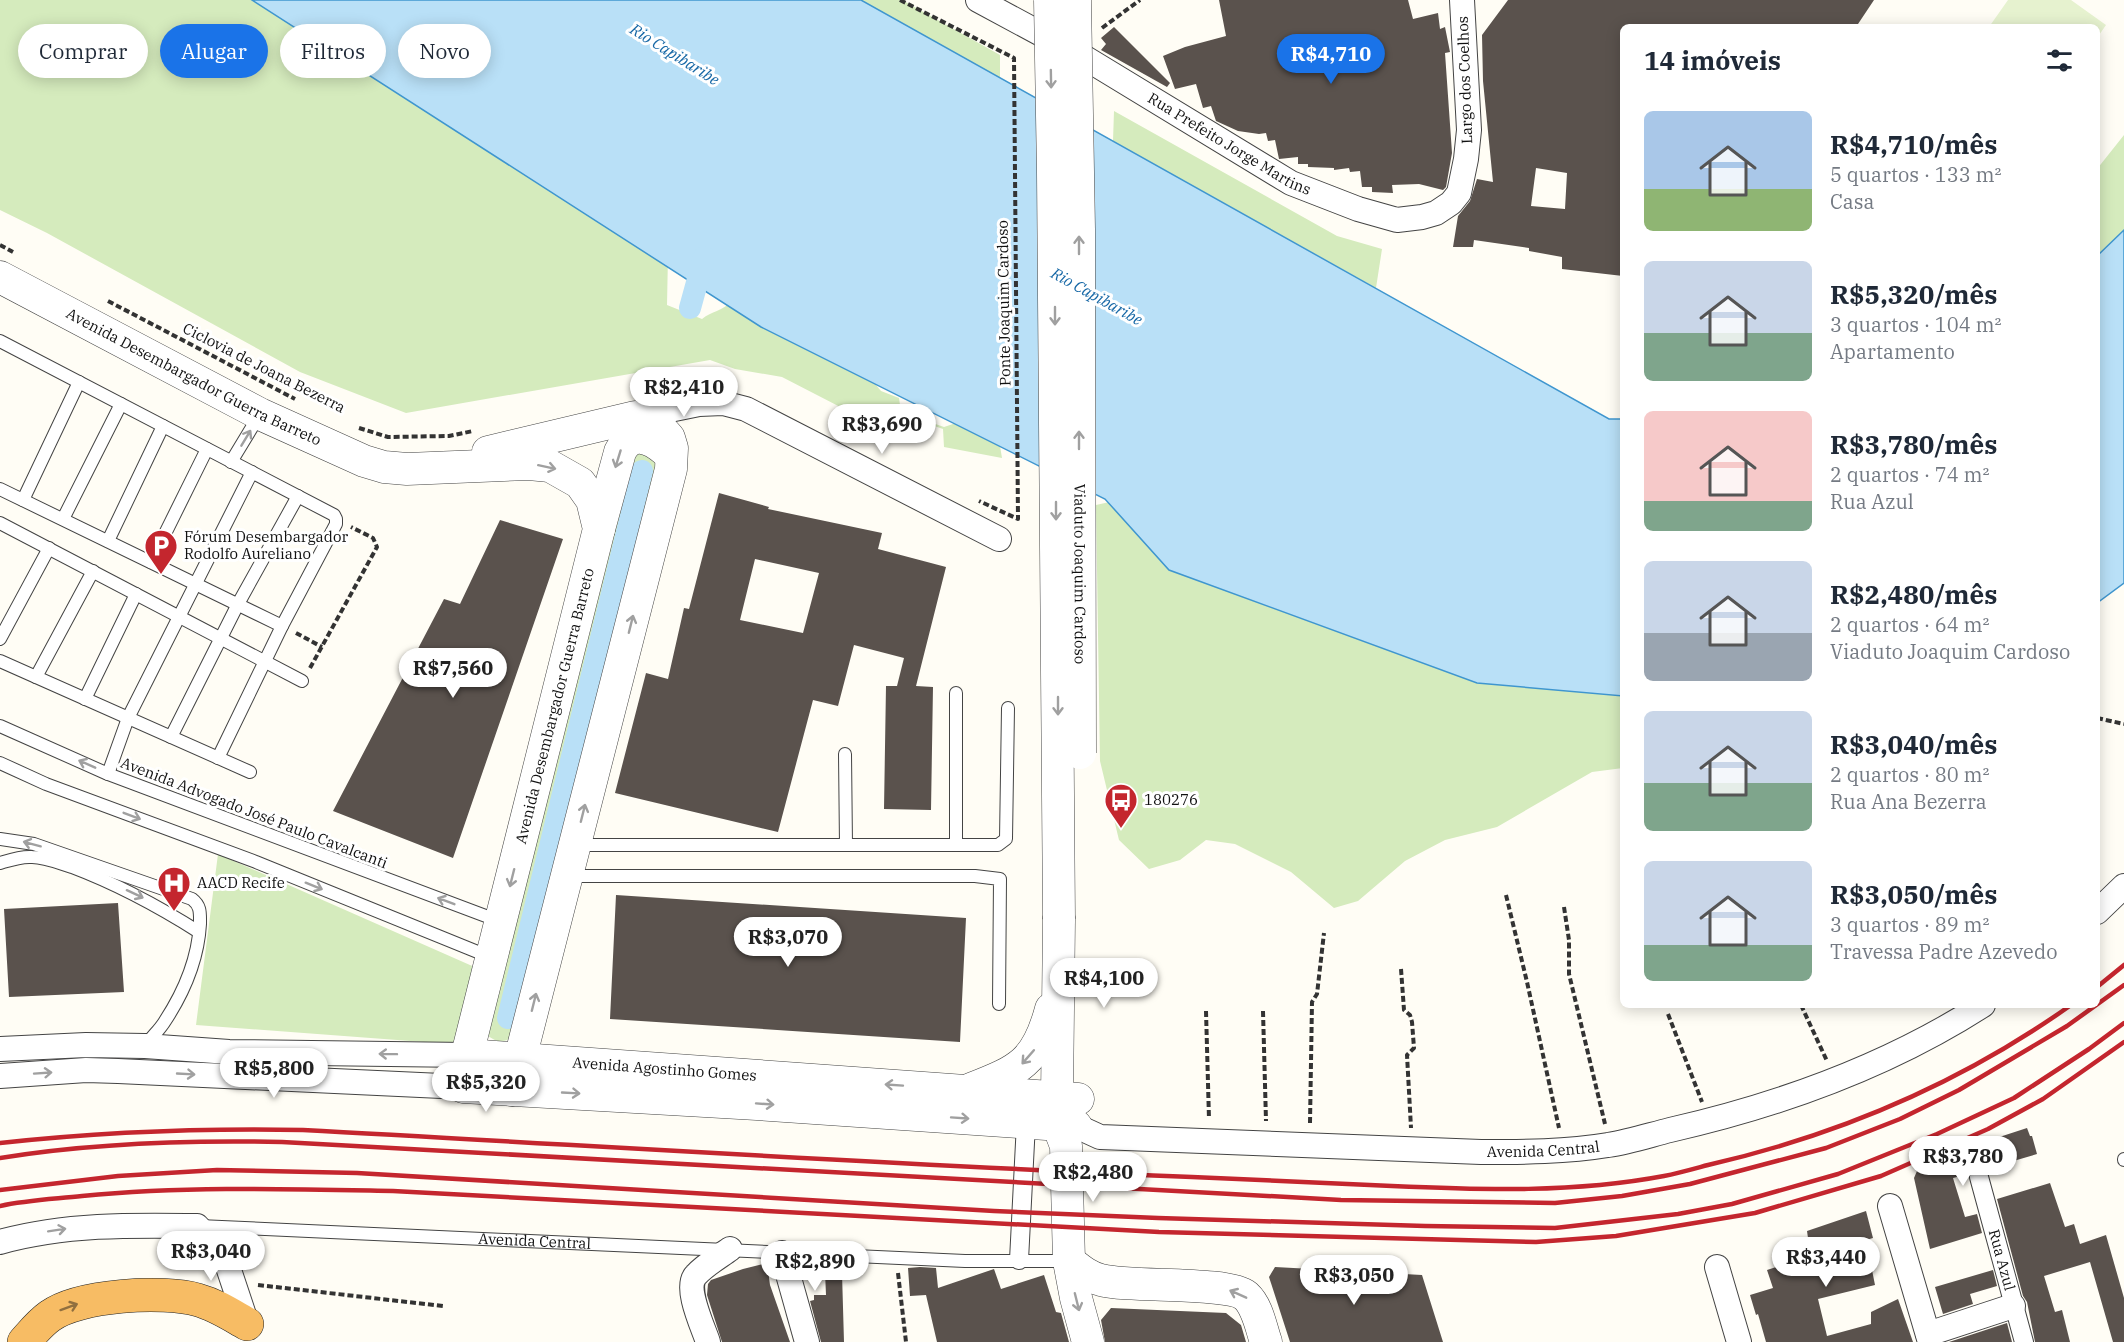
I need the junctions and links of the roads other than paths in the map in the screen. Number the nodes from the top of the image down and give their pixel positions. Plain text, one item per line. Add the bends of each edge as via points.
1 (978, 0) edge
2 (1050, 0) edge
3 (1075, 0) edge
4 (1462, 0) edge
5 (1466, 159) joint
6 (11, 266) edge
7 (0, 341) edge
8 (79, 382) junction
9 (121, 404) junction
10 (260, 414) junction
11 (635, 417) junction
12 (164, 426) junction
13 (207, 449) junction
14 (231, 462) junction
15 (672, 464) junction
16 (426, 468) junction
17 (252, 472) junction
18 (0, 489) edge
19 (298, 496) junction
20 (23, 500) junction
21 (63, 519) junction
22 (1, 527) edge
23 (599, 529) junction
24 (999, 539) dead end
25 (108, 541) junction
26 (49, 548) junction
27 (151, 562) junction
28 (93, 572) junction
29 (195, 584) junction
30 (136, 594) junction
31 (238, 604) junction
32 (179, 617) junction
33 (282, 626) junction
34 (220, 638) junction
35 (0, 639) edge
36 (0, 661) edge
37 (265, 662) junction
38 (36, 677) junction
39 (302, 681) road end
40 (956, 693) dead end
41 (85, 699) junction
42 (1008, 708) dead end
43 (128, 718) junction
44 (0, 726) edge
45 (171, 737) junction
46 (844, 754) dead end
47 (218, 758) junction
48 (0, 763) edge
49 (250, 772) dead end
50 (108, 774) junction
51 (0, 839) edge
52 (575, 845) junction
53 (846, 845) junction
54 (956, 845) junction
55 (0, 863) edge
56 (567, 876) junction
57 (2124, 886) edge
58 (2100, 909) edge
59 (1070, 919) junction
60 (501, 922) junction
61 (199, 932) junction
62 (492, 958) junction
63 (1057, 963) junction
64 (999, 1004) dead end
65 (1978, 1008) edge
66 (145, 1046) junction
67 (0, 1048) edge
68 (467, 1055) junction
69 (520, 1058) junction
70 (144, 1073) junction
71 (0, 1077) edge
72 (463, 1087) junction
73 (512, 1089) junction
74 (968, 1091) junction
75 (1067, 1119) junction
76 (1026, 1123) junction
77 (1978, 1177) dead end
78 (1890, 1206) dead end
79 (198, 1226) junction
80 (0, 1242) edge
81 (730, 1249) junction
82 (782, 1253) junction
83 (1019, 1260) junction
84 (1069, 1261) junction
85 (1717, 1267) dead end
86 (2013, 1306) junction
87 (250, 1333) edge
88 (1929, 1338) edge
89 (24, 1342) edge
90 (708, 1342) edge
91 (807, 1342) edge
92 (1088, 1342) edge
93 (1266, 1342) edge
94 (1739, 1342) edge
95 (2024, 1342) edge

1 - 5 street, Rua Prefeito Jorge Martins via 1082,56 1291,183 1358,209 1397,220 1436,213 1459,193
2 -> 59 street, Viaduto Joaquim Cardoso, bridge
59 -> 3 street, Viaduto Joaquim Cardoso, bridge via 1079,241
4 - 5 street, Largo dos Coelhos via 1469,130
6 - 10 street, Avenida Desembargador Guerra Barreto
7 - 8 lane
8 - 9 lane
8 - 20 lane
9 - 12 lane
9 - 21 lane
14 -> 10 lane
10 - 16 street, Avenida Desembargador Guerra Barreto via 364,461 395,468
11 - 15 street via 662,429 672,448
11 - 16 street, Avenida Desembargador Guerra Barreto
11 - 24 street, Avenida Desembargador Guerra Barreto via 723,402 746,409
12 - 13 lane
12 - 25 lane
13 - 14 lane
13 - 27 lane
14 - 17 lane
15 -> 23 street via 665,450 645,438 631,438 624,443
52 -> 15 street
16 -> 23 street, Avenida Desembargador Guerra Barreto via 550,466 580,483 592,500
17 - 19 lane
17 - 29 lane
18 - 20 lane
19 - 31 lane
19 - 33 lane via 334,515 336,524
20 - 21 lane
21 - 25 lane
22 - 26 lane
23 -> 60 street, Avenida Desembargador Guerra Barreto
25 - 27 lane
26 - 28 lane
26 - 35 lane
27 - 29 lane
28 - 30 lane
28 - 38 lane
29 - 31 lane
29 - 32 lane
30 - 32 lane
30 - 41 lane
31 - 33 lane
31 - 34 lane
32 - 34 lane
32 - 43 lane
33 - 37 lane
34 - 37 lane
34 - 45 lane
36 - 38 lane
37 - 39 lane
37 - 47 lane
38 - 41 lane
40 - 54 lane
41 - 43 lane
42 - 54 lane via 1006,839 998,845
43 - 45 lane
43 - 50 lane
50 -> 44 lane, Avenida Advogado José Paulo Cavalcanti
45 - 47 lane
46 - 53 lane
47 - 49 lane
48 -> 62 lane
60 -> 50 lane, Avenida Advogado José Paulo Cavalcanti
61 -> 51 lane via 200,909 192,899 34,844
52 - 53 lane
52 - 56 street
53 - 54 lane
55 -> 61 lane via 33,856 96,876 154,904
56 - 64 lane via 1000,879
69 -> 56 street
57 - 58 street
59 - 63 street, Viaduto Joaquim Cardoso
59 - 75 street, Viaduto Joaquim Cardoso
60 - 62 street, Avenida Desembargador Guerra Barreto
61 - 66 lane via 183,991
62 - 68 street, Avenida Desembargador Guerra Barreto
63 -> 74 street via 1052,1006 1035,1049 1019,1067
63 - 75 street, Viaduto Joaquim Cardoso
65 - 75 street, Avenida Central via 1944,1030 1836,1081 1709,1122 1610,1145 1527,1152 1100,1137
66 - 67 street, Avenida Agostinho Gomes
68 -> 66 street, Avenida Agostinho Gomes via 229,1052
66 - 70 lane
68 - 69 street, Avenida Agostinho Gomes
68 - 72 street, Avenida Desembargador Guerra Barreto
69 - 73 street
74 -> 69 street, Avenida Agostinho Gomes
71 -> 70 street, Avenida Agostinho Gomes via 86,1070
70 -> 72 street, Avenida Agostinho Gomes
72 - 73 street, Avenida Agostinho Gomes
73 -> 76 street, Avenida Agostinho Gomes
74 - 75 street, Avenida Agostinho Gomes
75 - 76 street, Avenida Agostinho Gomes
75 - 84 street, Viaduto Joaquim Cardoso
76 - 83 street
77 - 86 street, Rua Azul
78 - 88 street
80 -> 79 street, Avenida Central via 65,1229
79 - 81 lane, Avenida Central
79 - 87 street via 224,1255
81 - 82 lane, Avenida Central
81 - 90 street via 694,1276 692,1284
82 - 83 lane, Avenida Central
82 - 91 street
83 - 84 lane, Avenida Central
84 -> 92 street, Viaduto Joaquim Cardoso
93 -> 84 street via 1255,1309 1238,1292 1106,1281 1088,1275
85 - 94 street
86 - 88 street
86 - 95 street, Rua Azul
89 -> 87 highway via 64,1308 90,1300 151,1296 176,1296 213,1305

